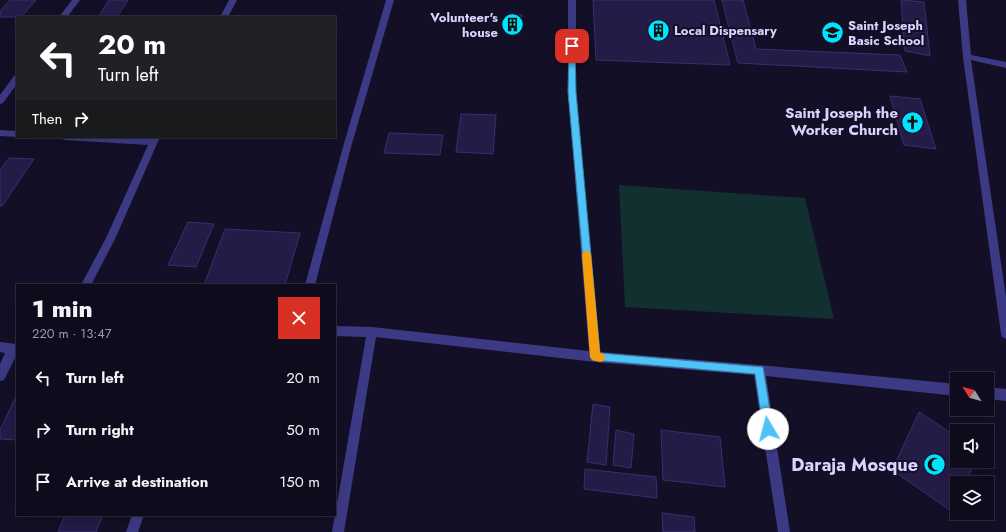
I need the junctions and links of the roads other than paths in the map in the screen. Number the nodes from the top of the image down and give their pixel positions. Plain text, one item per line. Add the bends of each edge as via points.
1 (76, 0) edge
2 (232, 0) edge
3 (390, 0) edge
4 (572, 0) edge
5 (962, 0) edge
6 (64, 16) edge
7 (224, 16) edge
8 (967, 56) junction
9 (1006, 65) edge
10 (16, 79) edge
11 (0, 101) edge
12 (0, 133) edge
13 (16, 134) edge
14 (94, 138) edge
15 (154, 140) edge
16 (87, 284) edge
17 (310, 284) edge
18 (336, 331) edge
19 (372, 332) junction
20 (1006, 334) edge
21 (0, 348) edge
22 (15, 349) edge
23 (595, 357) junction
24 (759, 370) junction
25 (0, 376) edge
26 (950, 389) edge
27 (994, 394) edge
28 (1006, 395) edge
29 (138, 516) edge
30 (132, 532) edge
31 (338, 532) edge
32 (784, 532) edge

1 - 6 street
2 - 7 street
3 - 17 street
4 - 23 street via 572,92
5 - 8 street
8 - 9 street
8 - 20 street
10 - 11 street
12 - 13 street
14 - 15 street
15 - 16 street via 110,239
18 - 19 street
19 - 23 street
19 - 31 street
21 - 22 street
22 - 25 street
23 - 24 street
24 - 26 street
24 - 32 street
27 - 28 street
29 - 30 street

